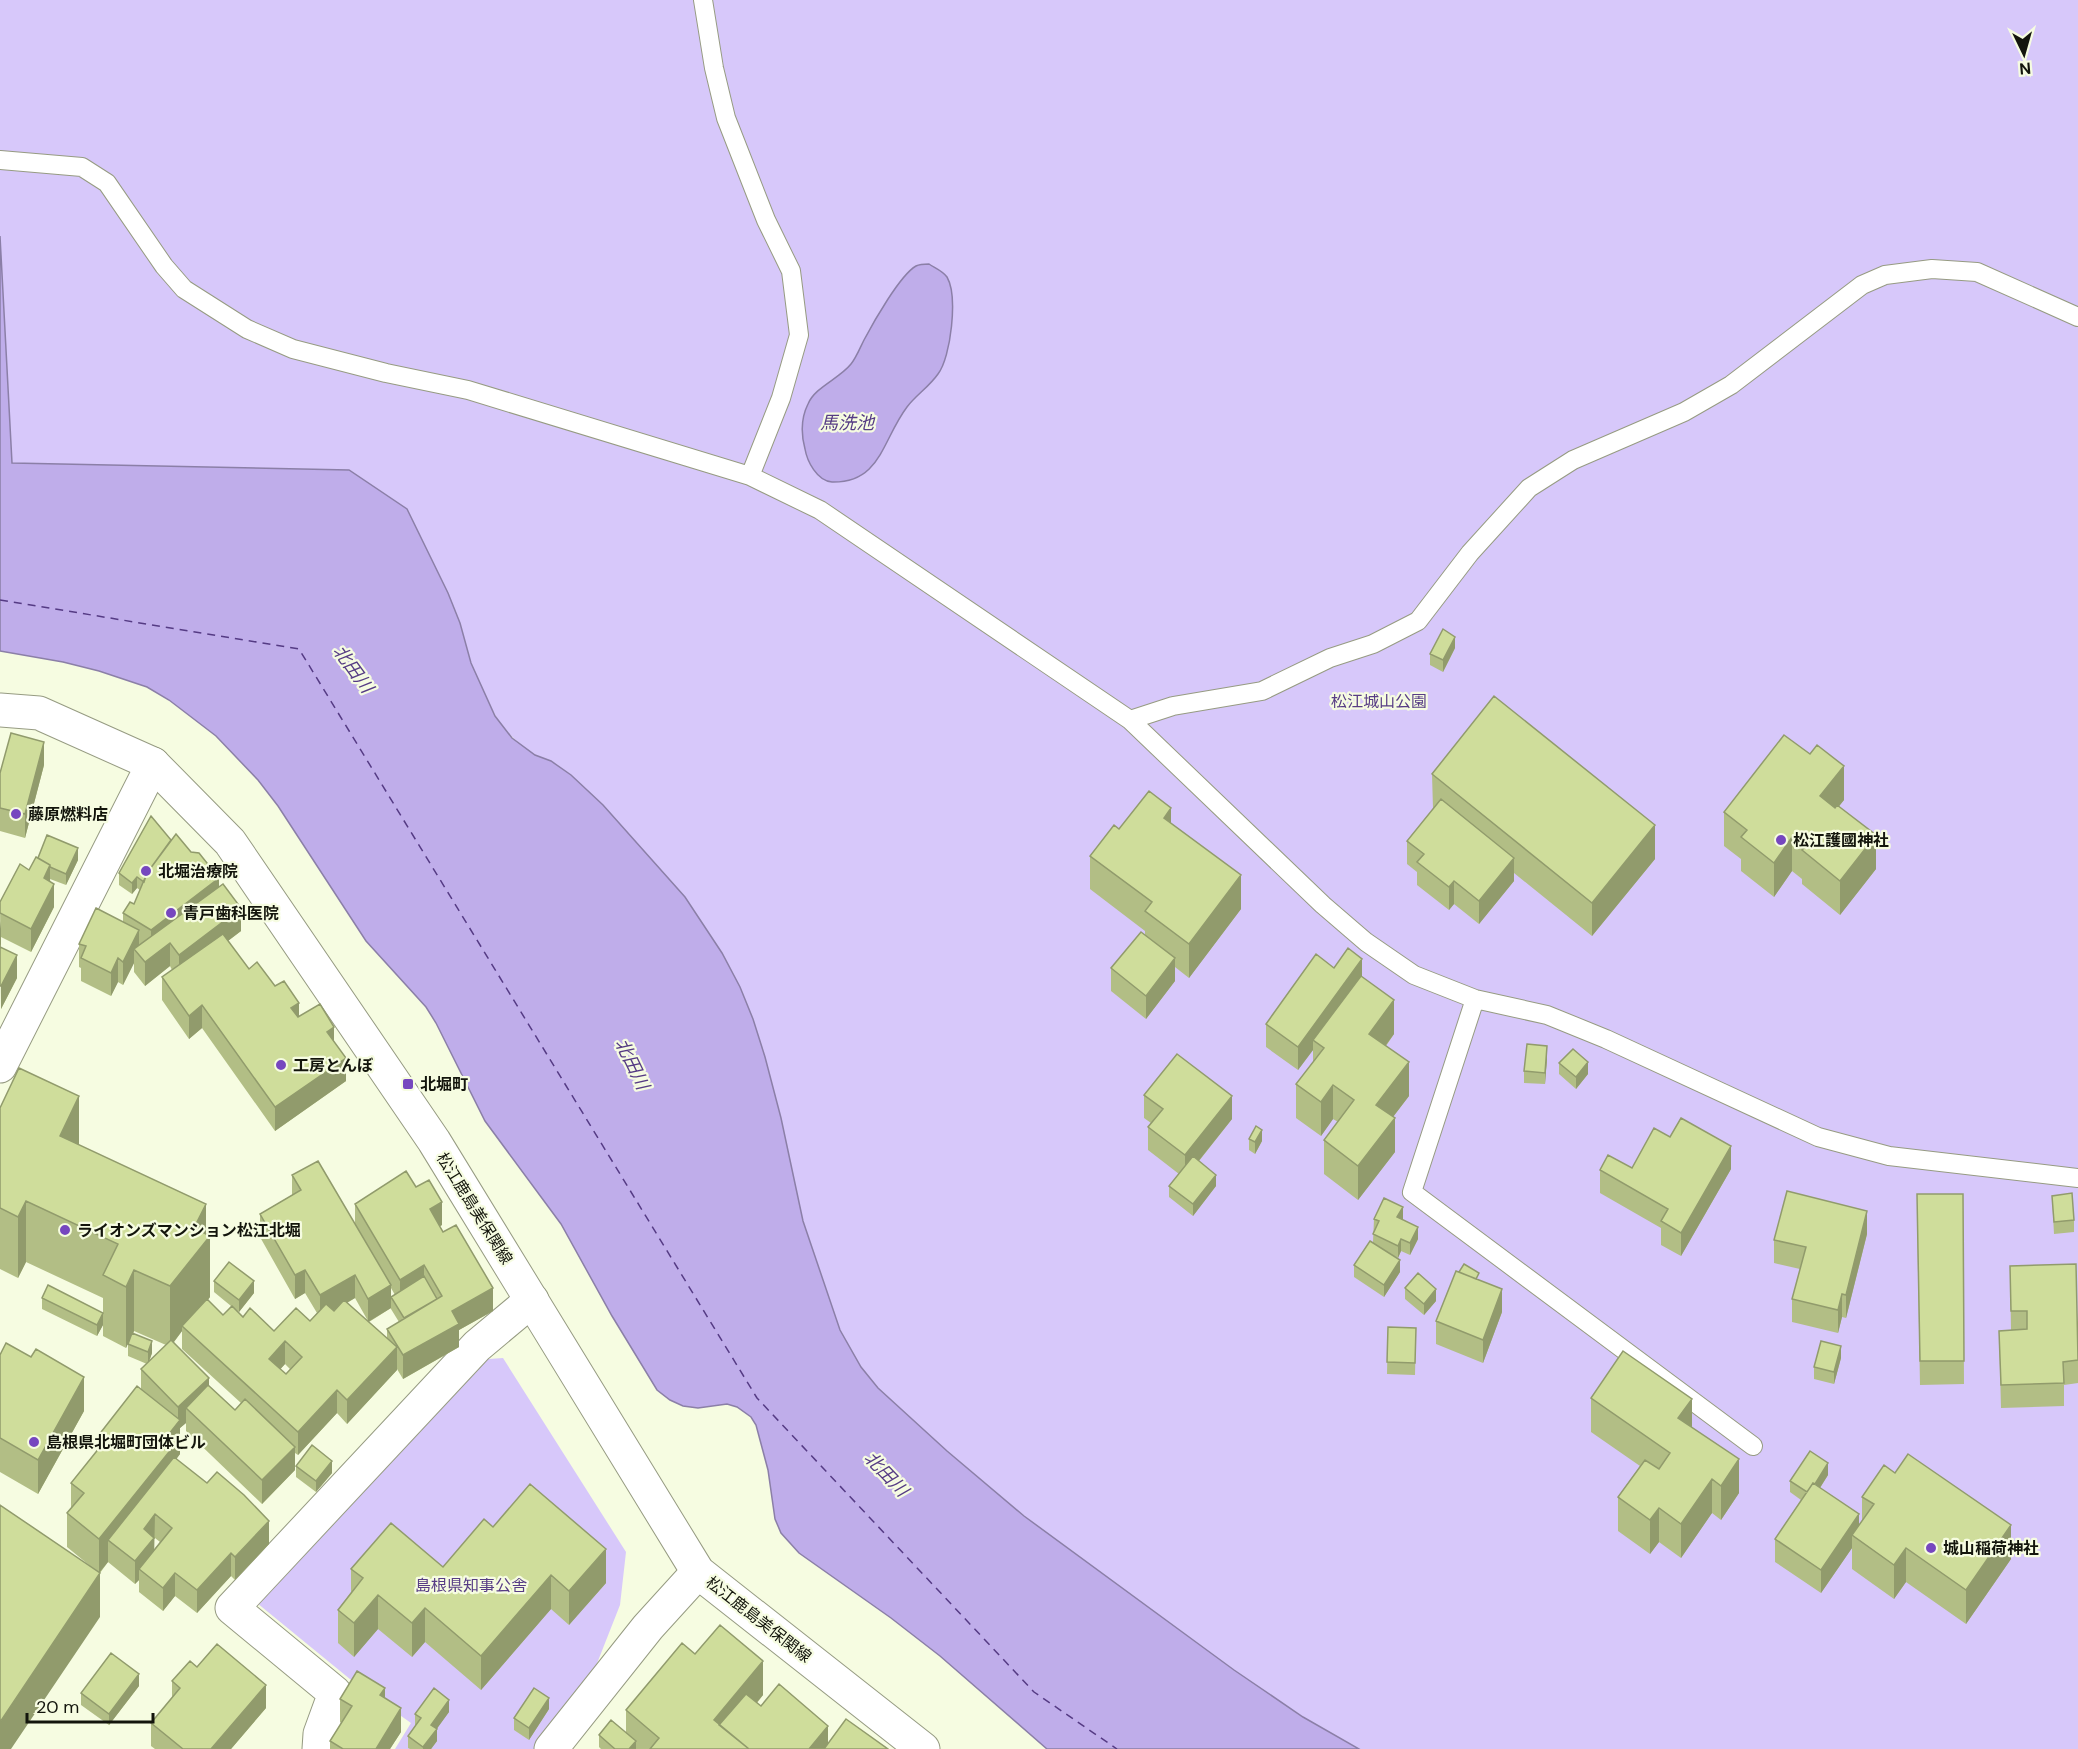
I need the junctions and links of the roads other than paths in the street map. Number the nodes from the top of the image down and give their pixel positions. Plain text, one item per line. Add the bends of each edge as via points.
1 (703, 0) edge
2 (0, 160) edge
3 (2078, 316) edge
4 (750, 476) junction
5 (0, 710) edge
6 (1130, 720) junction
7 (153, 764) junction
8 (1475, 999) junction
9 (0, 1066) edge
10 (2078, 1178) edge
11 (532, 1300) junction
12 (1753, 1446) dead end
13 (698, 1572) junction
14 (319, 1749) edge
15 (551, 1749) edge
16 (923, 1749) edge

1 - 4 lane via 726,118 766,220 791,270 799,335 781,398
2 - 4 lane via 82,167 107,183 184,289 247,329 292,349 468,390
3 - 6 lane via 1977,272 1932,268 1885,275 1862,285 1731,386 1684,412 1573,460 1529,488 1470,553 1418,621 1262,691 1173,706
4 - 6 lane via 820,510
5 - 7 main road, 松江鹿島美保関線 via 39,713
6 - 8 lane via 1366,942 1414,975
7 - 9 main road
7 - 11 main road, 松江鹿島美保関線 via 230,842 434,1141
8 - 10 lane via 1547,1015 1818,1137 1889,1155
8 - 12 lane via 1412,1192
11 - 13 main road, 松江鹿島美保関線
11 - 14 main road via 477,1346 232,1608 335,1693 320,1734
13 - 15 main road via 648,1627
13 - 16 main road, 松江鹿島美保関線

